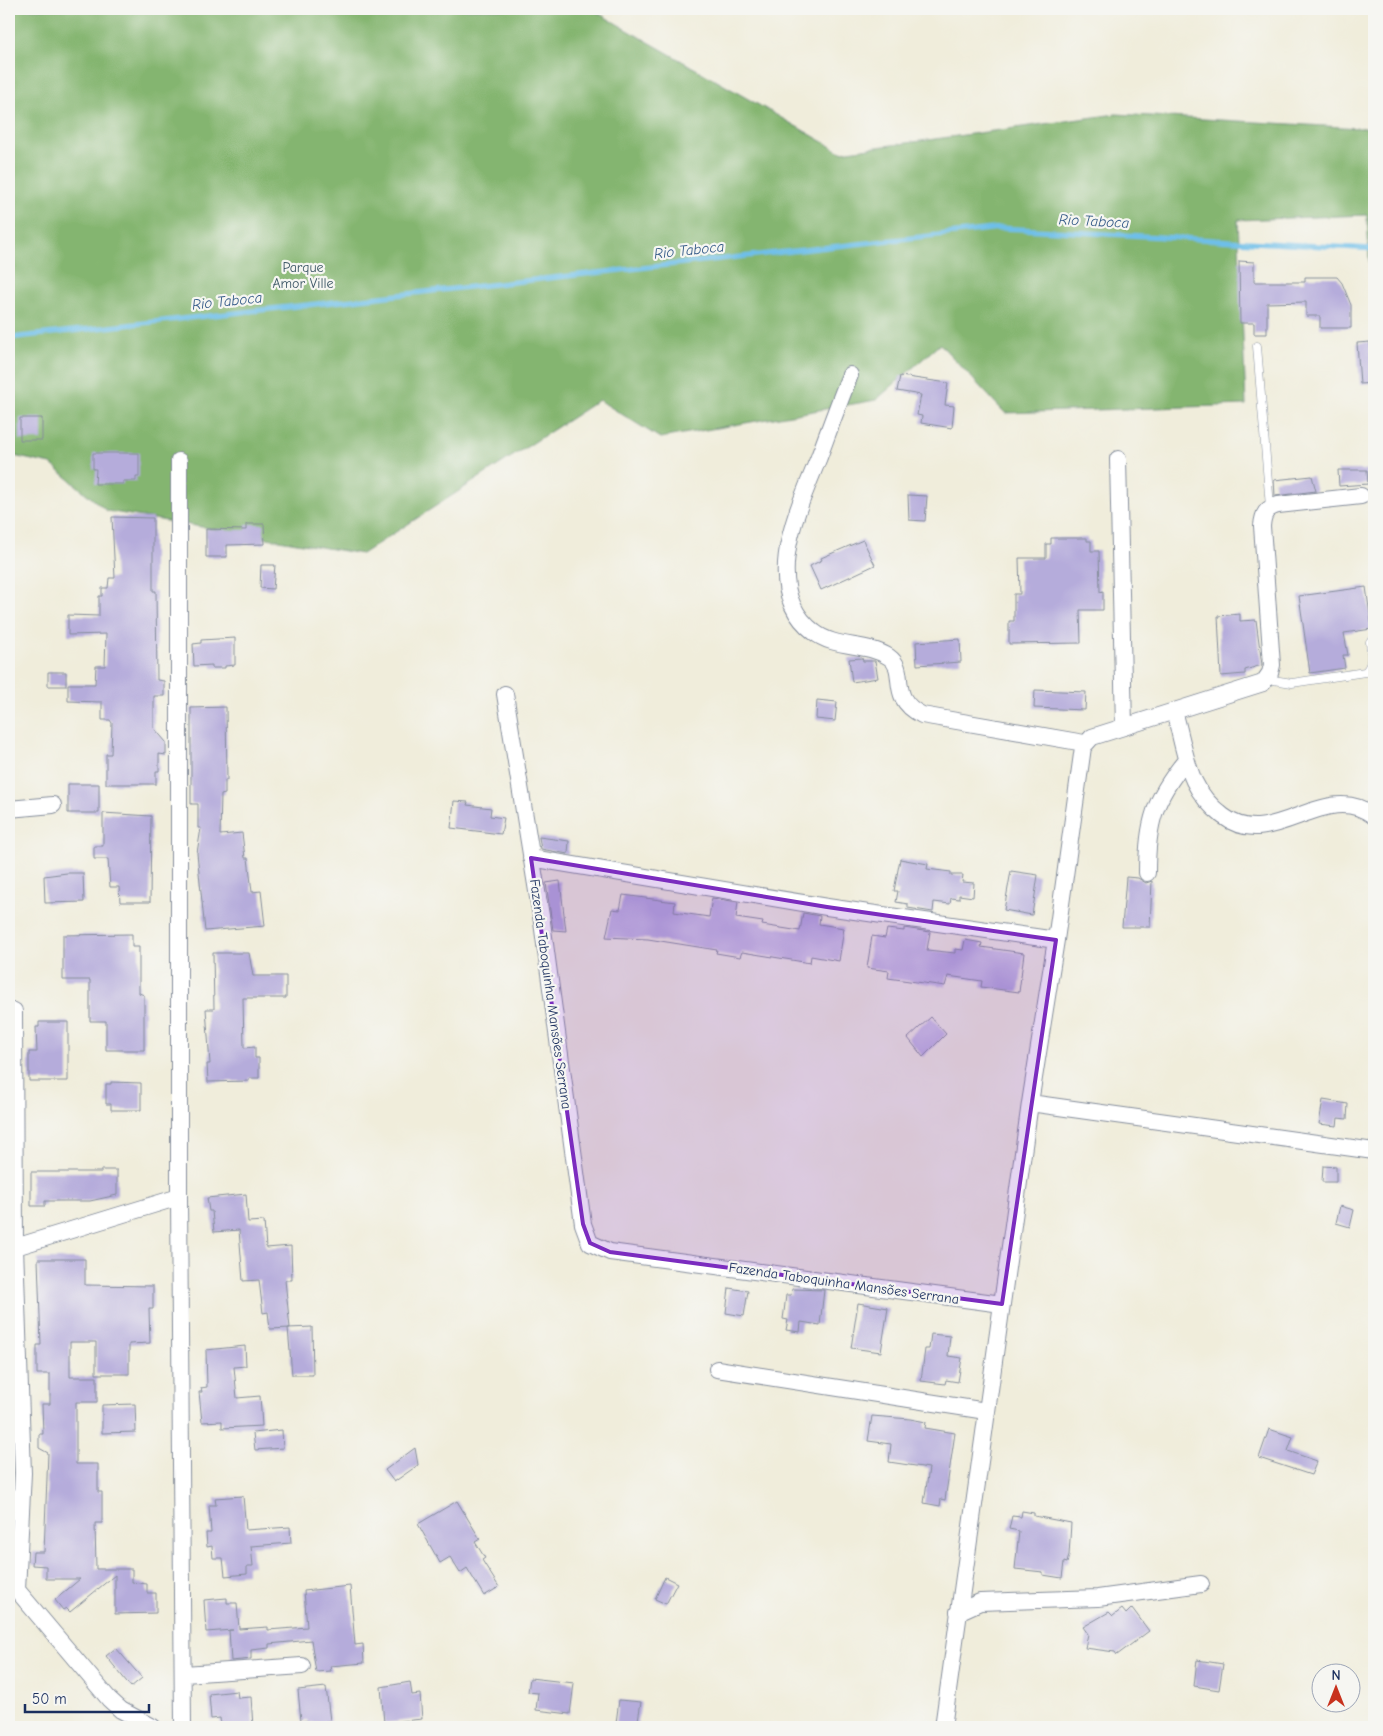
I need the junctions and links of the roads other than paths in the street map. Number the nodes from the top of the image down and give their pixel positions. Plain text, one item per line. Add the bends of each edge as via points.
1 (1257, 346) dead end
2 (850, 375) dead end
3 (1118, 459) dead end
4 (179, 461) dead end
5 (1361, 496) dead end
6 (1270, 507) junction
7 (1370, 642) dead end
8 (1267, 679) junction
9 (505, 694) dead end
10 (1174, 711) junction
11 (1124, 727) junction
12 (1084, 743) junction
13 (1186, 760) junction
14 (53, 805) dead end
15 (9, 809) edge
16 (1374, 816) edge
17 (531, 858) junction
18 (1147, 873) dead end
19 (1056, 940) junction
20 (14, 1011) dead end
21 (1030, 1103) junction
22 (1374, 1151) edge
23 (179, 1197) junction
24 (12, 1248) edge
25 (1002, 1304) junction
26 (717, 1369) dead end
27 (986, 1411) junction
28 (1201, 1584) dead end
29 (13, 1587) edge
30 (958, 1612) junction
31 (302, 1666) dead end
32 (184, 1674) junction
33 (153, 1727) edge
34 (183, 1727) edge
35 (943, 1727) edge

1 - 6 lane
2 - 12 street via 789,535 786,551 788,588 799,618 815,633 826,638 880,652 891,659 896,666 905,704 922,715
3 - 11 street
4 - 23 street
5 - 6 street
6 - 8 street via 1262,526 1272,666
7 - 8 lane via 1371,660 1364,672 1292,683
8 - 10 street via 1254,687
9 - 17 street
10 - 11 street
10 - 13 street
11 - 12 street via 1092,737
12 - 19 street
13 - 16 street via 1203,798 1219,813 1241,826 1263,828 1316,808 1341,804 1355,806
13 - 18 street via 1158,800 1147,840
14 - 15 street
17 - 19 street, Fazenda Taboquinha Mansões Serrana via 826,907
17 - 25 street, Fazenda Taboquinha Mansões Serrana via 583,1224 590,1243 610,1252
19 - 21 street
20 - 24 street
21 - 22 street
21 - 25 street
23 - 24 street
23 - 32 street
24 - 29 street via 23,1473
25 - 27 street
26 - 27 street
27 - 30 street
28 - 30 street via 1098,1598 980,1602
29 - 33 street via 109,1699 121,1710
30 - 35 street
31 - 32 street
32 - 34 street

